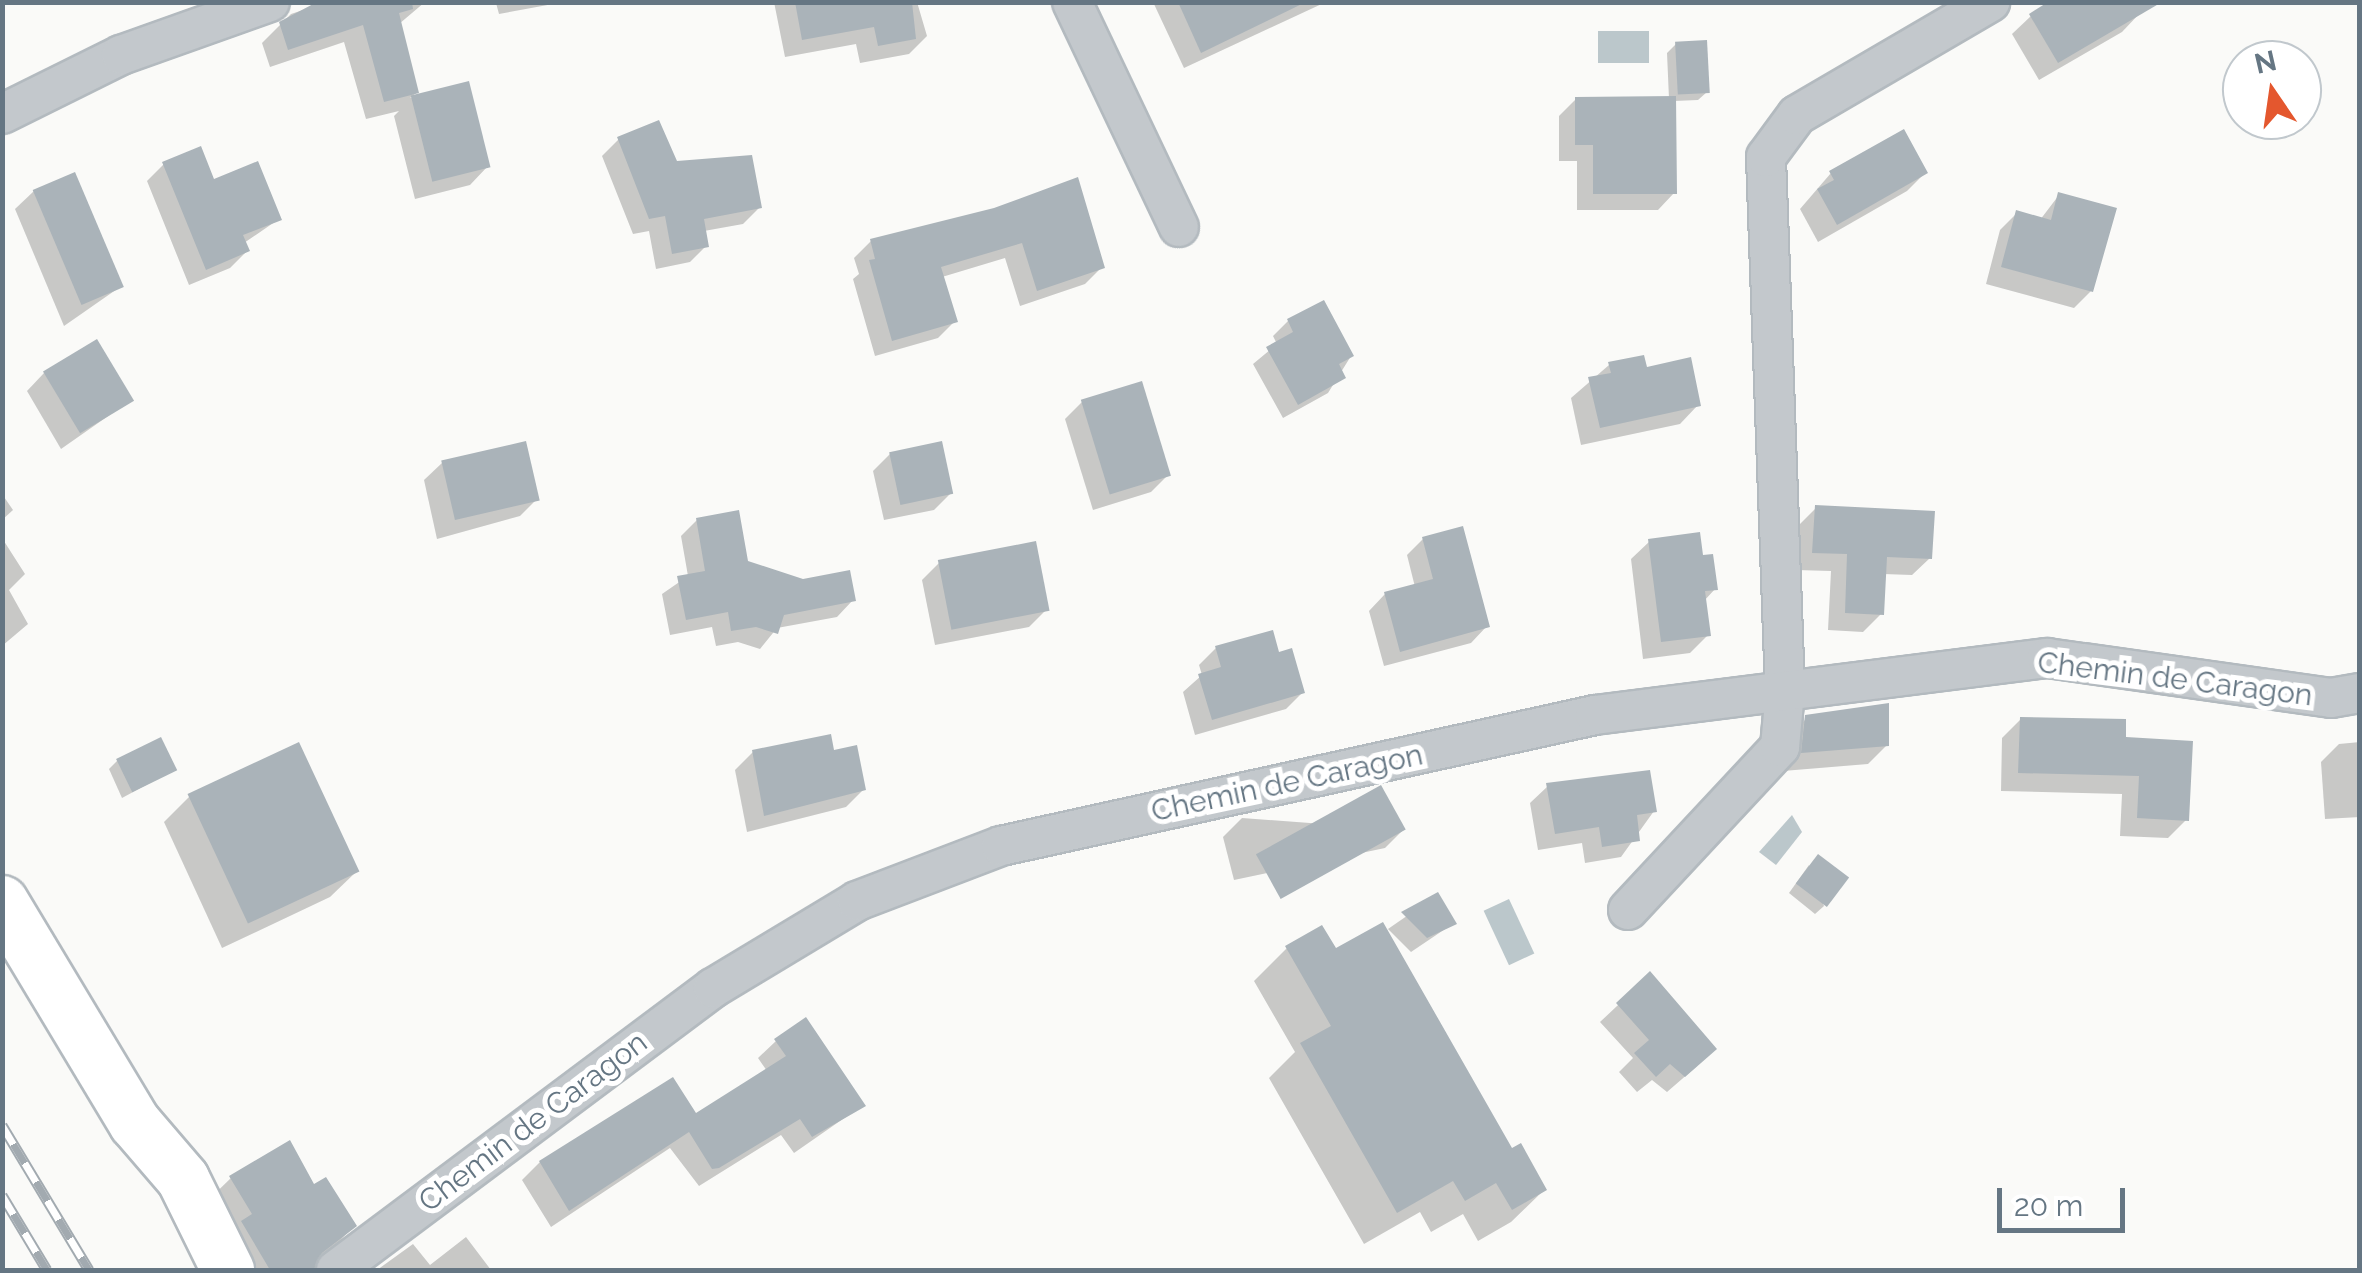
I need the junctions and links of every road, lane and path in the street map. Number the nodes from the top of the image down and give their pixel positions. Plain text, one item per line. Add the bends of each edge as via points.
1 (270, 2) edge
2 (1072, 2) edge
3 (1990, 2) edge
4 (2, 114) edge
5 (1179, 228) dead end
6 (1785, 691) junction
7 (2360, 693) edge
8 (2, 902) edge
9 (1628, 910) dead end
10 (134, 1123) junction
11 (187, 1270) edge
12 (228, 1270) edge
13 (336, 1270) edge

1 - 4 street via 121,55
2 - 5 street
3 - 6 street via 1797,115 1766,157
6 - 7 street, Chemin de Caragon via 2047,658 2331,698
6 - 9 street via 1780,747
6 - 13 street, Chemin de Caragon via 1594,715 1001,846 857,901 712,988
8 - 10 main road
10 - 11 main road
10 - 12 main road via 183,1179

